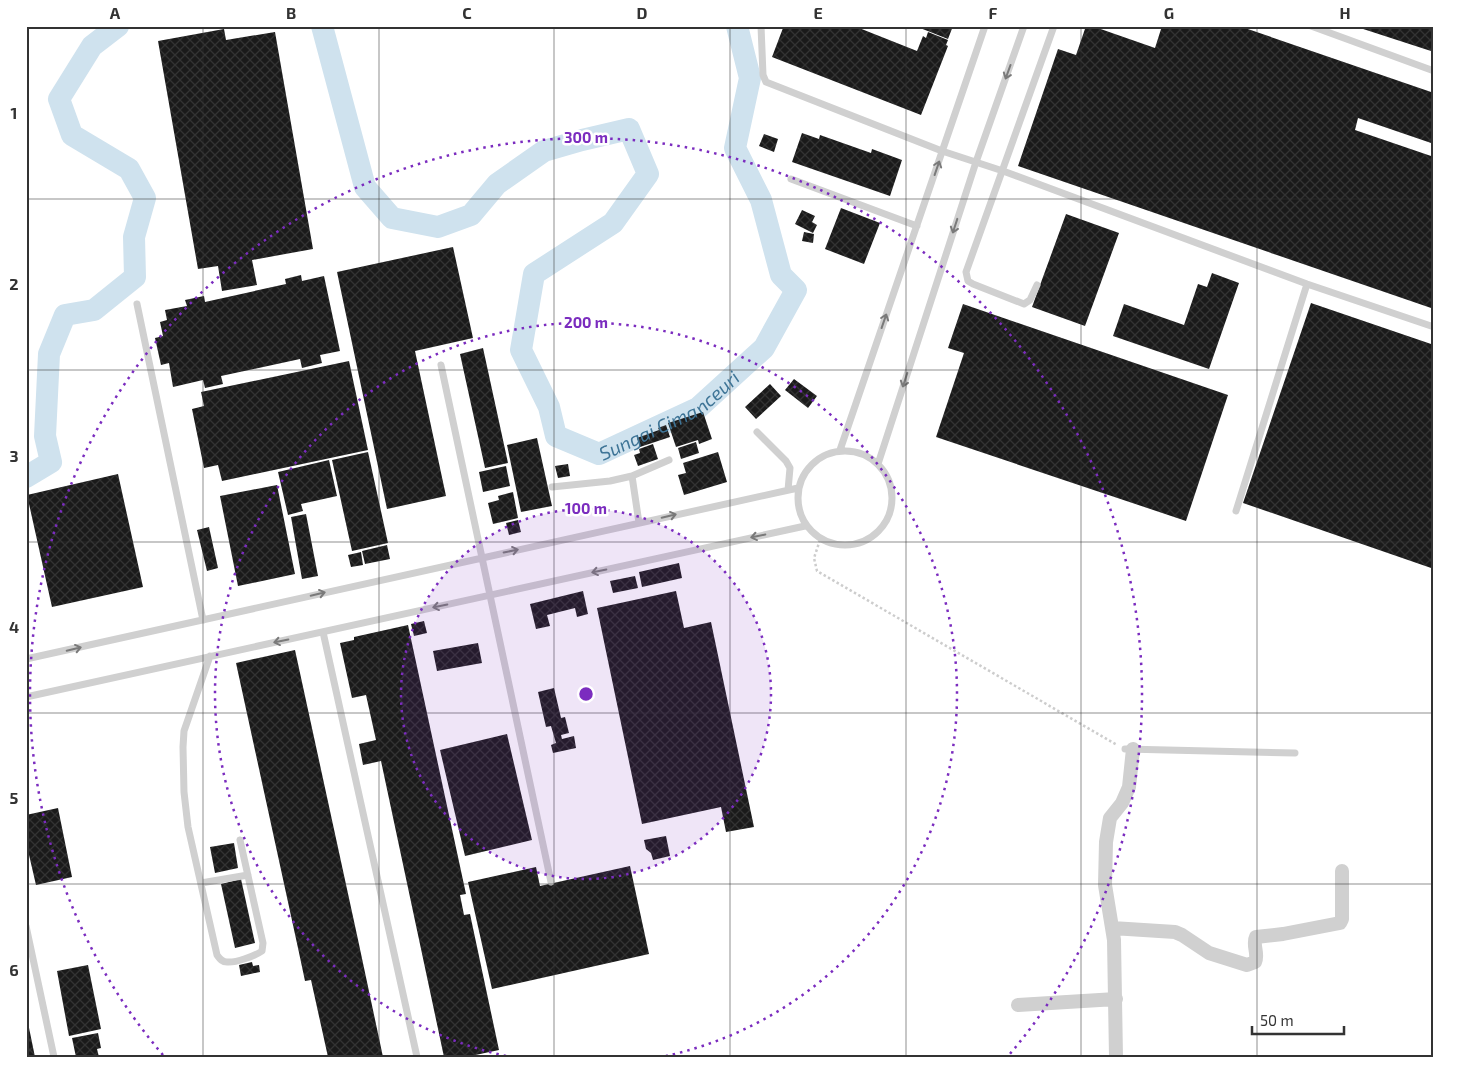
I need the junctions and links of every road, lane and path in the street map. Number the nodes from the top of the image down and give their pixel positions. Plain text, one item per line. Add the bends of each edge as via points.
1 (761, 26) edge
2 (985, 26) edge
3 (1024, 26) edge
4 (1054, 26) edge
5 (1312, 26) edge
6 (1434, 71) edge
7 (942, 151) junction
8 (976, 162) junction
9 (1003, 171) junction
10 (791, 179) dead end
11 (917, 226) junction
12 (1306, 284) junction
13 (1037, 285) dead end
14 (137, 304) dead end
15 (1434, 327) edge
16 (441, 365) dead end
17 (757, 432) dead end
18 (840, 450) junction
19 (669, 460) dead end
20 (878, 464) junction
21 (632, 476) junction
22 (552, 487) dead end
23 (798, 488) junction
24 (788, 490) junction
25 (1236, 511) dead end
26 (639, 523) junction
27 (805, 526) junction
28 (820, 540) junction
29 (482, 558) junction
30 (490, 595) junction
31 (203, 620) junction
32 (323, 632) junction
33 (210, 656) junction
34 (26, 659) edge
35 (26, 697) edge
36 (1129, 749) junction
37 (1295, 753) dead end
38 (240, 840) dead end
39 (1342, 871) dead end
40 (248, 876) junction
41 (551, 882) dead end
42 (201, 883) junction
43 (26, 926) edge
44 (1112, 928) junction
45 (1116, 999) junction
46 (1018, 1005) dead end
47 (54, 1057) edge
48 (417, 1057) edge
49 (1116, 1057) edge

1 - 7 lane via 766,82
2 - 7 lane
3 -> 8 lane
4 - 9 lane
5 - 6 lane
7 - 8 lane
11 -> 7 lane
8 - 9 lane
8 -> 20 lane
9 - 12 lane
9 - 13 lane via 966,276 973,284 1024,304 1030,300
10 - 11 lane
18 -> 11 lane
12 - 15 lane
12 - 25 lane
14 - 31 lane
16 - 29 lane
17 - 24 lane via 790,468
18 - 20 lane via 861,453
18 - 23 lane via 821,456 806,470
19 - 21 lane
20 - 28 lane via 889,480 892,500 888,519 876,535 858,545 838,546
21 - 22 lane
21 - 26 lane
23 - 24 lane
23 - 27 lane via 798,508
26 -> 24 lane
29 -> 26 lane
27 - 28 lane
27 -> 30 lane
28 - 36 path via 814,558 817,571 1110,742
29 - 30 lane
31 -> 29 lane
30 -> 32 lane
30 - 41 lane
34 -> 31 lane
32 -> 33 lane
32 - 48 lane
33 - 35 lane
33 - 42 lane via 184,731 183,747 188,827
36 - 37 lane
36 - 44 street via 1129,787 1107,828 1105,885
38 - 40 lane
39 - 44 street via 1340,923 1256,937 1257,959 1247,965 1209,953 1175,932
40 - 42 lane
40 - 42 lane via 264,943 262,951 256,955 227,963 217,955
43 - 47 lane
44 - 45 street
45 - 46 street
45 - 49 street

